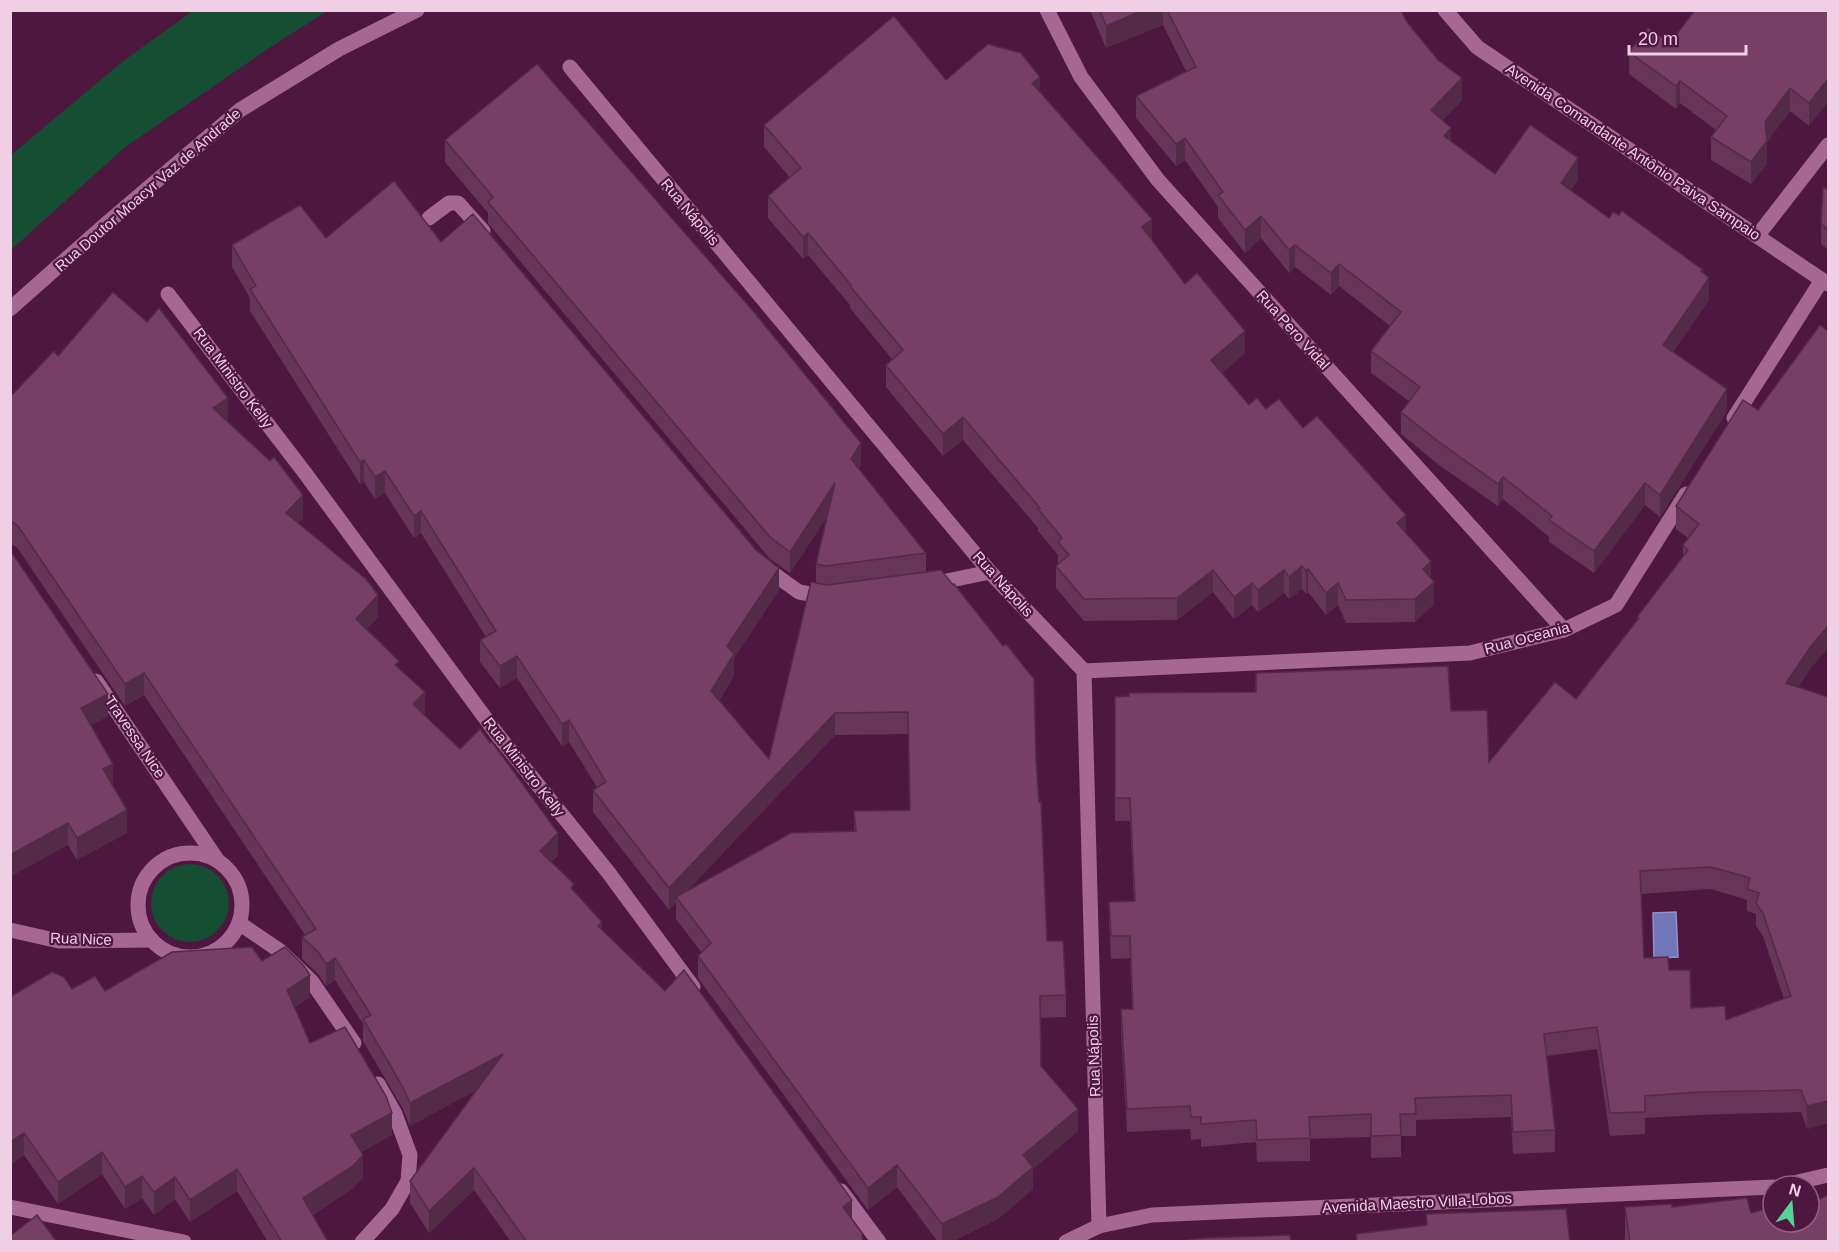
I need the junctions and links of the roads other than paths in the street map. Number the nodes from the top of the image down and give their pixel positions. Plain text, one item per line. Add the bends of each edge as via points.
1 (417, 10) edge
2 (1047, 10) edge
3 (1445, 10) edge
4 (570, 67) dead end
5 (1828, 145) edge
6 (429, 218) dead end
7 (1758, 235) junction
8 (494, 245) edge
9 (1825, 282) edge
10 (168, 294) dead end
11 (10, 309) edge
12 (1728, 427) edge
13 (1691, 487) edge
14 (756, 557) edge
15 (990, 572) junction
16 (920, 586) edge
17 (837, 596) edge
18 (1564, 630) junction
19 (1084, 671) junction
20 (91, 673) edge
21 (218, 861) junction
22 (239, 923) junction
23 (10, 930) edge
24 (152, 940) junction
25 (698, 995) edge
26 (362, 1055) edge
27 (373, 1074) edge
28 (835, 1182) edge
29 (1761, 1188) edge
30 (10, 1207) edge
31 (1099, 1226) junction
32 (184, 1242) edge
33 (362, 1242) edge
34 (879, 1242) edge
35 (1066, 1242) edge

1 - 11 street, Rua Doutor Moacyr Vaz de Andrade via 339,49 240,110
2 - 18 street, Rua Pero Vidal via 1081,77 1158,180
3 - 7 street, Avenida Comandante Antônio Paiva Sampaio via 1477,47
4 - 15 street, Rua Nápolis
5 - 7 street
6 - 8 street via 449,203 458,203
7 - 9 street, Avenida Comandante Antônio Paiva Sampaio
9 - 12 street
10 - 25 street, Rua Ministro Kelly
13 - 18 street, Rua Oceania via 1616,605
14 - 17 street via 799,592
15 - 16 street
15 - 19 street, Rua Nápolis
18 - 19 street, Rua Oceania via 1470,653
19 - 31 street, Rua Nápolis
20 - 21 street, Travessa Nice
21 - 22 street via 232,873 240,888 243,906
21 - 24 street via 186,852 155,865 138,894 142,927
22 - 24 street via 217,950 201,956 183,957
22 - 26 street via 280,951 312,982
23 - 24 street, Rua Nice via 59,941
27 - 33 street via 395,1114 410,1155 408,1181 393,1209
28 - 34 street
29 - 31 street, Avenida Maestro Villa-Lobos via 1152,1215
30 - 32 street
31 - 35 street, Avenida Maestro Villa-Lobos

